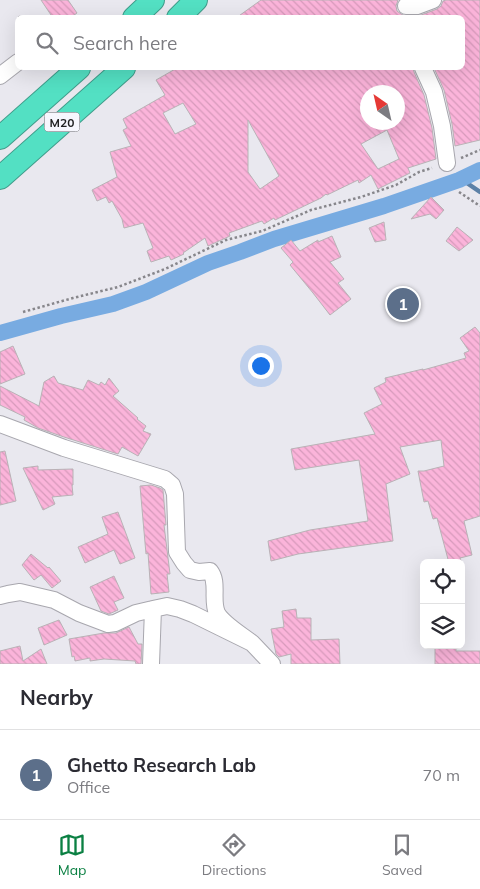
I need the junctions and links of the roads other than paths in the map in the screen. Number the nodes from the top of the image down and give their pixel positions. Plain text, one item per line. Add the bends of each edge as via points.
1 (153, 0) edge
2 (196, 0) edge
3 (433, 0) edge
4 (407, 8) edge
5 (137, 15) edge
6 (181, 15) edge
7 (15, 64) edge
8 (76, 70) edge
9 (122, 70) edge
10 (424, 70) edge
11 (0, 76) edge
12 (0, 138) edge
13 (447, 163) road end
14 (0, 178) edge
15 (0, 424) edge
16 (0, 596) edge
17 (154, 609) junction
18 (252, 643) junction
19 (151, 664) edge
20 (272, 664) edge

1 - 5 highway
2 - 6 highway
3 - 4 street
7 - 11 street
8 - 12 highway, M20
9 - 14 highway, M20
10 - 13 street via 434,92
15 - 18 street via 64,448 165,479 172,485 177,552 190,570 213,574 217,613
16 - 17 street via 20,592 54,600 108,624
17 - 18 street via 180,608
17 - 19 street
18 - 20 street

